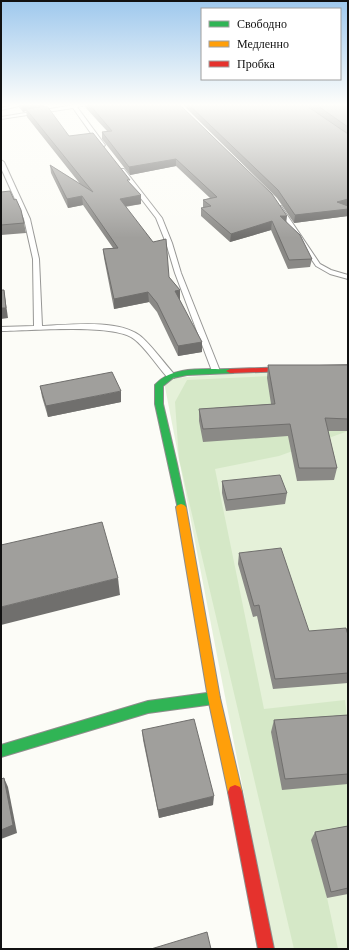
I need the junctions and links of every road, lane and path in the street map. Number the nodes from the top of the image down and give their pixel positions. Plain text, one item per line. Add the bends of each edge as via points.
1 (1, 162) edge
2 (118, 165) edge
3 (274, 200) edge
4 (348, 277) edge
5 (38, 328) junction
6 (1, 329) edge
7 (348, 367) edge
8 (216, 371) junction
9 (171, 376) junction
10 (214, 698) junction
11 (1, 751) edge
12 (266, 949) edge

1 - 5 lane via 27,219 36,259
2 - 8 lane via 159,218
3 - 4 lane via 318,265
5 - 6 lane
5 - 9 lane via 112,328 126,331 137,337
7 - 8 street
8 - 9 street
9 - 10 street via 159,385 159,404
10 - 11 street via 148,707
10 - 12 street via 229,759

